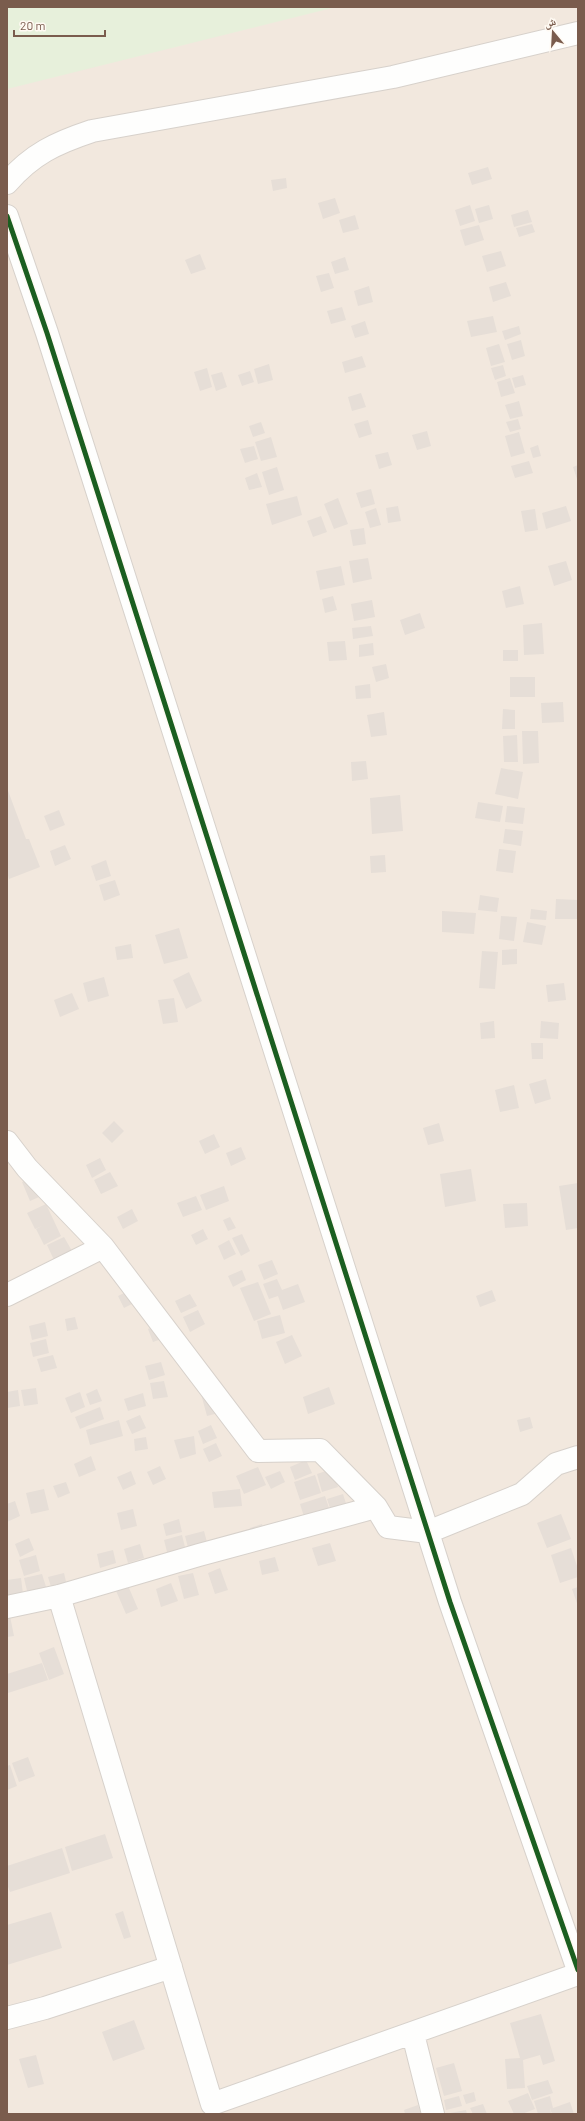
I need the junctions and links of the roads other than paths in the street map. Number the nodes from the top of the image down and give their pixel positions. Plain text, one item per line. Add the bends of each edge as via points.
1 (578, 33) edge
2 (7, 183) edge
3 (7, 216) edge
4 (7, 1142) edge
5 (104, 1247) junction
6 (7, 1295) edge
7 (578, 1457) edge
8 (376, 1507) junction
9 (428, 1532) junction
10 (59, 1596) junction
11 (7, 1607) edge
12 (171, 1967) junction
13 (578, 1970) edge
14 (578, 1974) edge
15 (7, 2018) edge
16 (413, 2034) junction
17 (213, 2109) edge
18 (433, 2114) edge

1 - 2 street via 393,77 92,131 58,143 22,166
3 - 9 street via 47,333
4 - 5 street via 27,1168
5 - 6 street
5 - 8 street via 258,1450 320,1450
7 - 9 street via 556,1464 522,1494
8 - 9 street via 388,1527
8 - 10 street
9 - 13 street via 452,1609
10 - 11 street
10 - 12 street
12 - 15 street
12 - 17 street
14 - 16 street
16 - 17 street
16 - 18 street

